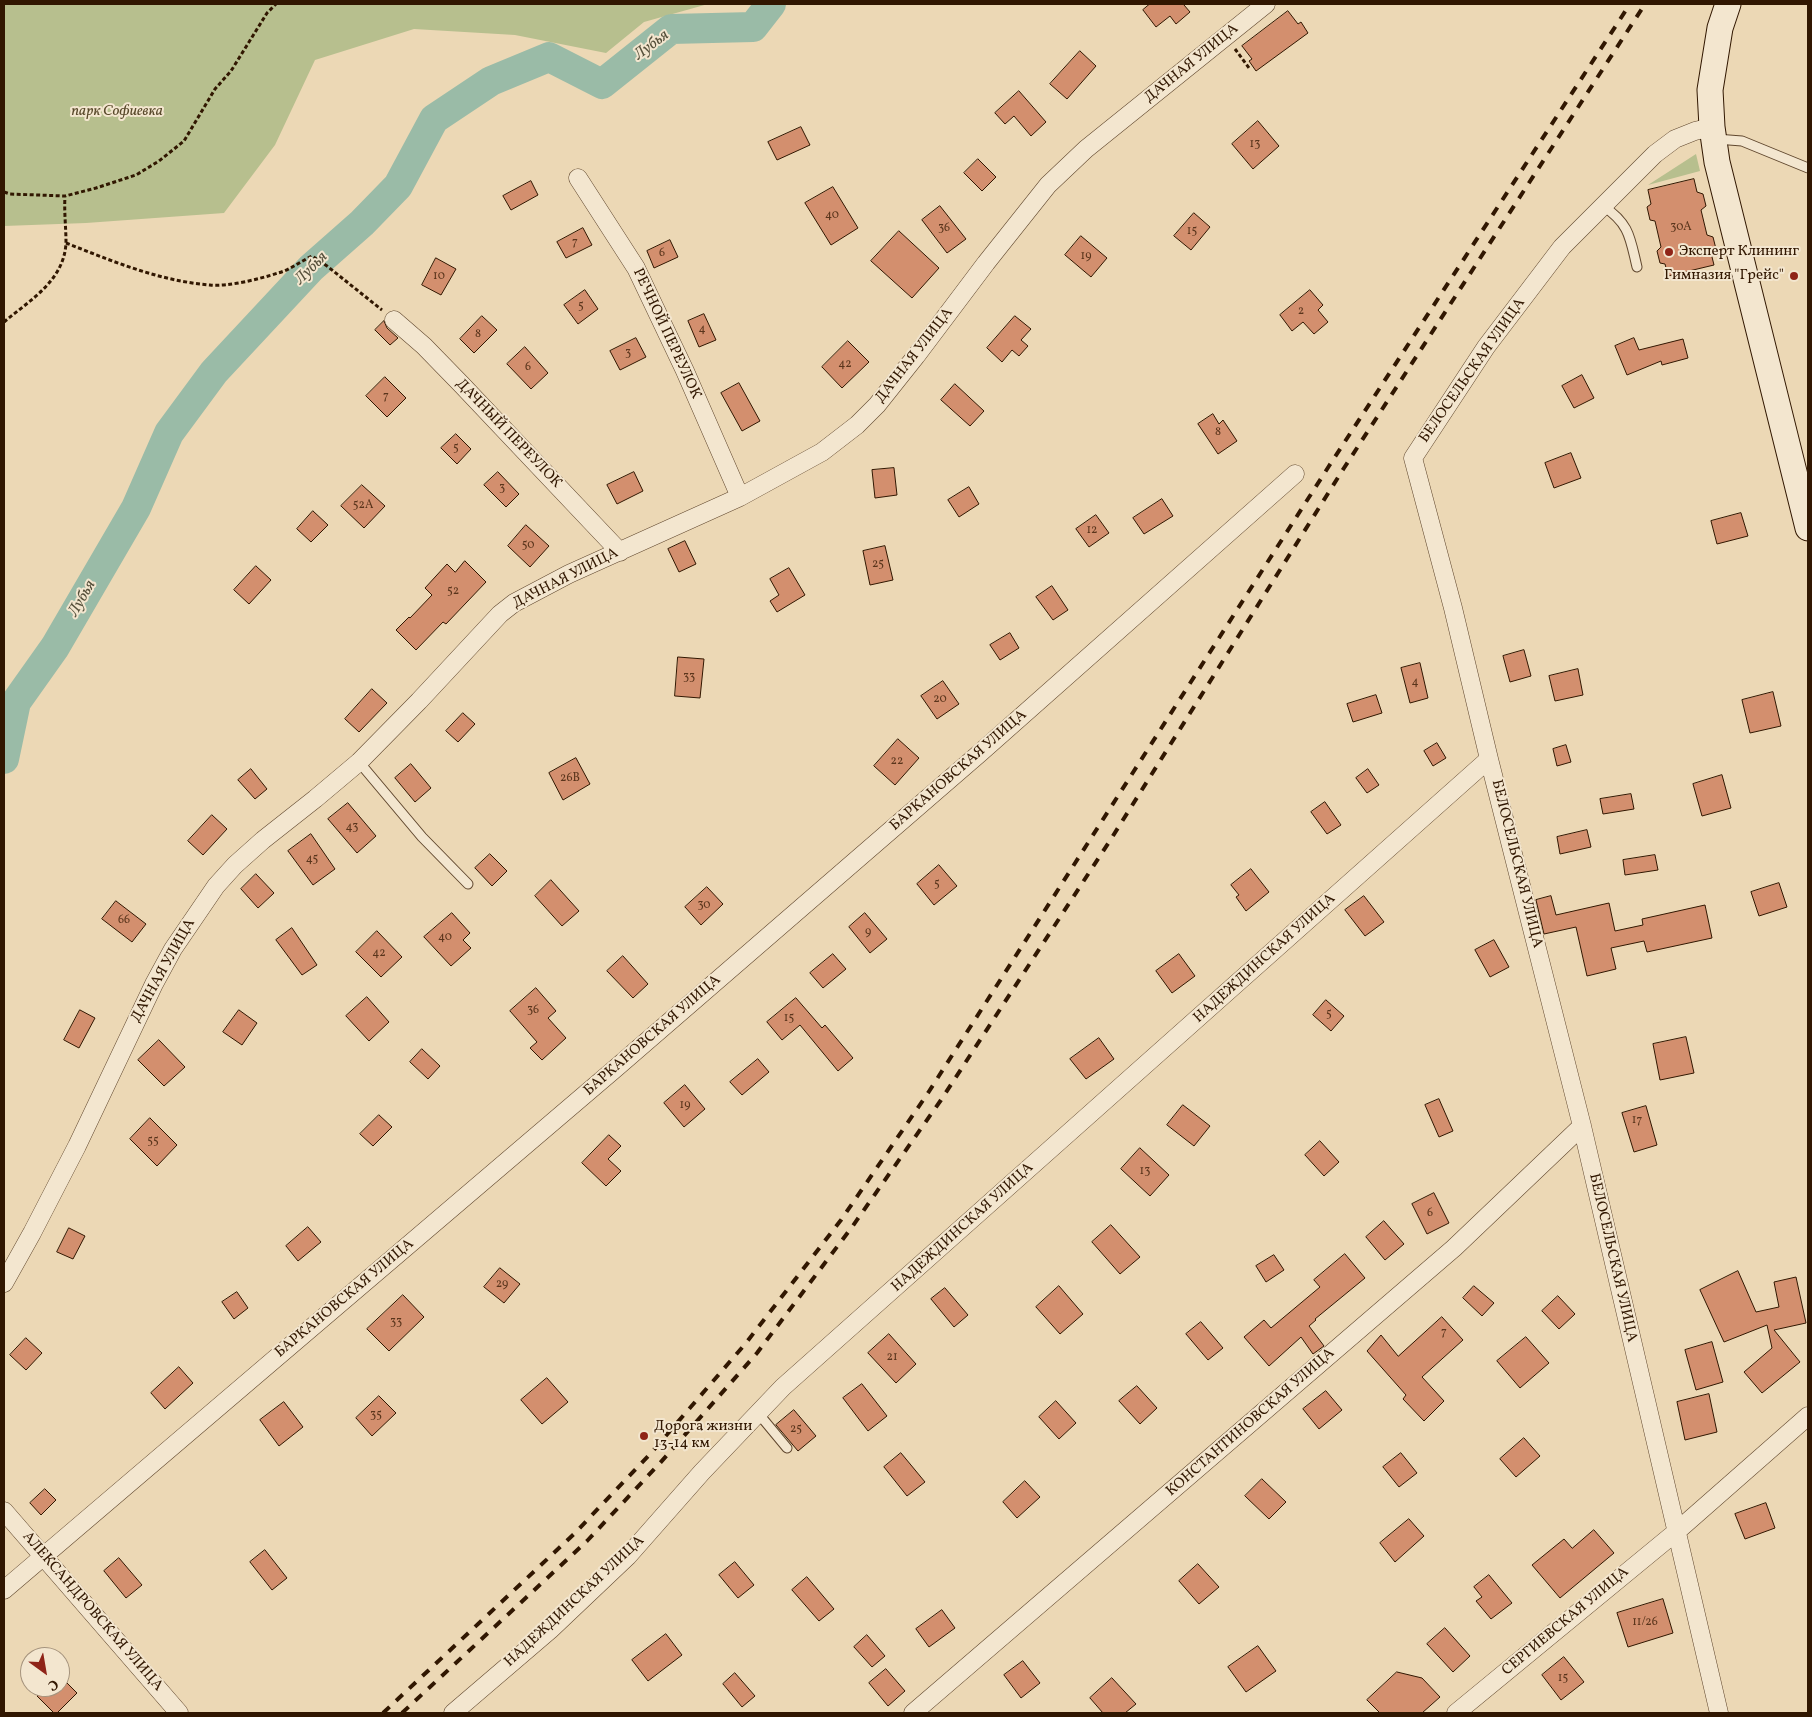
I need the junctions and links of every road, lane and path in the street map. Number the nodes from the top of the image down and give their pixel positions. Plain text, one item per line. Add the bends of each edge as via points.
1 (276, 4) edge
2 (1266, 4) edge
3 (1728, 4) edge
4 (1227, 36) junction
5 (1249, 68) dead end
6 (1713, 133) junction
7 (1808, 168) edge
8 (578, 178) dead end
9 (4, 192) edge
10 (65, 196) junction
11 (1603, 206) junction
12 (66, 243) junction
13 (1637, 267) dead end
14 (394, 320) joint
15 (4, 322) edge
16 (1295, 474) dead end
17 (740, 497) junction
18 (1808, 528) edge
19 (620, 552) junction
20 (1489, 759) junction
21 (359, 762) junction
22 (468, 884) dead end
23 (1582, 1126) junction
24 (4, 1283) edge
25 (758, 1413) junction
26 (1808, 1416) edge
27 (787, 1448) dead end
28 (4, 1511) edge
29 (1676, 1532) junction
30 (44, 1556) junction
31 (4, 1590) edge
32 (179, 1713) edge
33 (453, 1713) edge
34 (913, 1713) edge
35 (1456, 1713) edge
36 (1719, 1713) edge

1 - 10 path via 184,141 159,162 136,175
2 - 4 street, ДАЧНАЯ УЛИЦА
3 - 6 street via 1720,28 1710,90
4 - 5 path
4 - 17 street, ДАЧНАЯ УЛИЦА via 1086,149 1048,185 916,356 857,425 822,452
6 - 7 lane
6 - 11 street, БЕЛОСЕЛЬСКАЯ УЛИЦА via 1695,131 1675,139 1655,154
6 - 18 street via 1717,162
8 - 17 street, РЕЧНОЙ ПЕРЕУЛОК via 636,268
9 - 10 path
10 - 12 path
11 - 13 lane via 1628,232
11 - 20 street, БЕЛОСЕЛЬСКАЯ УЛИЦА via 1562,247 1486,347 1413,458
12 - 14 path via 162,277 211,286 280,273 312,256
12 - 15 path via 56,276
14 - 19 street, ДАЧНЫЙ ПЕРЕУЛОК via 449,371
16 - 30 street, БАРКАНОВСКАЯ УЛИЦА via 624,1062
17 - 19 street, ДАЧНАЯ УЛИЦА
19 - 21 street, ДАЧНАЯ УЛИЦА via 538,590 500,614
20 - 23 street, БЕЛОСЕЛЬСКАЯ УЛИЦА
20 - 25 street, НАДЕЖДИНСКАЯ УЛИЦА via 783,1387
21 - 22 lane via 422,837
21 - 24 street, ДАЧНАЯ УЛИЦА via 235,865 196,914 154,984 77,1146
23 - 29 street, БЕЛОСЕЛЬСКАЯ УЛИЦА
23 - 34 street, КОНСТАНТИНОВСКАЯ УЛИЦА via 1454,1248
25 - 27 lane
25 - 33 street, НАДЕЖДИНСКАЯ УЛИЦА via 628,1556 550,1630
26 - 29 street, СЕРГИЕВСКАЯ УЛИЦА
28 - 30 street, АЛЕКСАНДРОВСКАЯ УЛИЦА
29 - 35 street, СЕРГИЕВСКАЯ УЛИЦА
29 - 36 street, БЕЛОСЕЛЬСКАЯ УЛИЦА
30 - 31 street, БАРКАНОВСКАЯ УЛИЦА
30 - 32 street, АЛЕКСАНДРОВСКАЯ УЛИЦА

